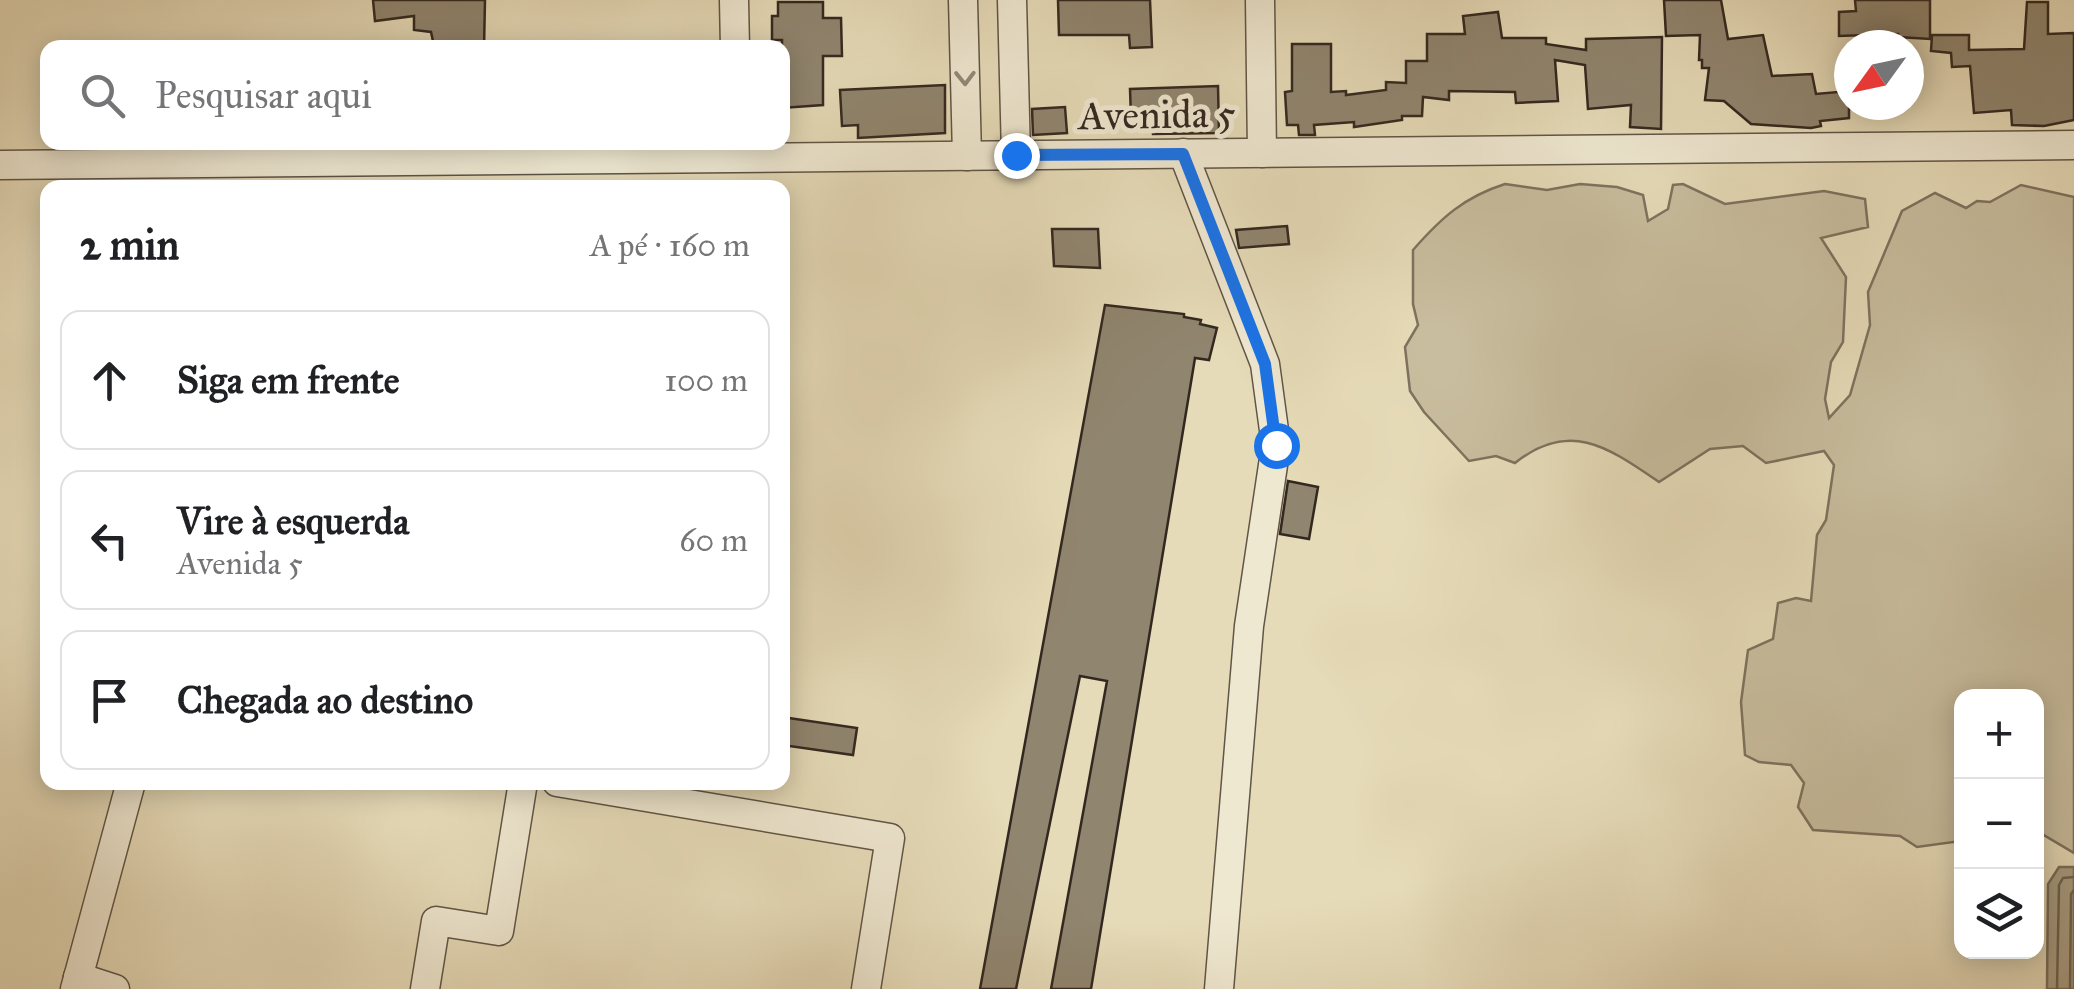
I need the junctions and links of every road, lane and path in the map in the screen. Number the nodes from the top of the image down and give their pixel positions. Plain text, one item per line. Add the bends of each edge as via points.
1 (734, 0) edge
2 (964, 0) edge
3 (1012, 0) edge
4 (1260, 0) edge
5 (735, 40) edge
6 (2074, 145) edge
7 (737, 150) edge
8 (1262, 153) junction
9 (1183, 154) junction
10 (1016, 155) junction
11 (967, 156) junction
12 (0, 165) edge
13 (129, 790) edge
14 (522, 790) edge
15 (605, 790) edge
16 (76, 983) edge
17 (115, 989) edge
18 (425, 989) edge
19 (866, 989) edge
20 (1220, 989) edge

1 - 5 street
2 -> 11 street
3 - 10 street
4 - 8 street
6 - 8 street, Avenida 5
7 - 11 street, Avenida 5
7 - 12 street, Avenida 5
8 - 9 street, Avenida 5
9 - 10 street, Avenida 5
9 - 20 street via 1265,364 1276,445 1249,626
10 - 11 street, Avenida 5
13 - 16 street
14 - 18 street via 500,931 436,920
15 - 19 street via 890,838
16 - 17 street

